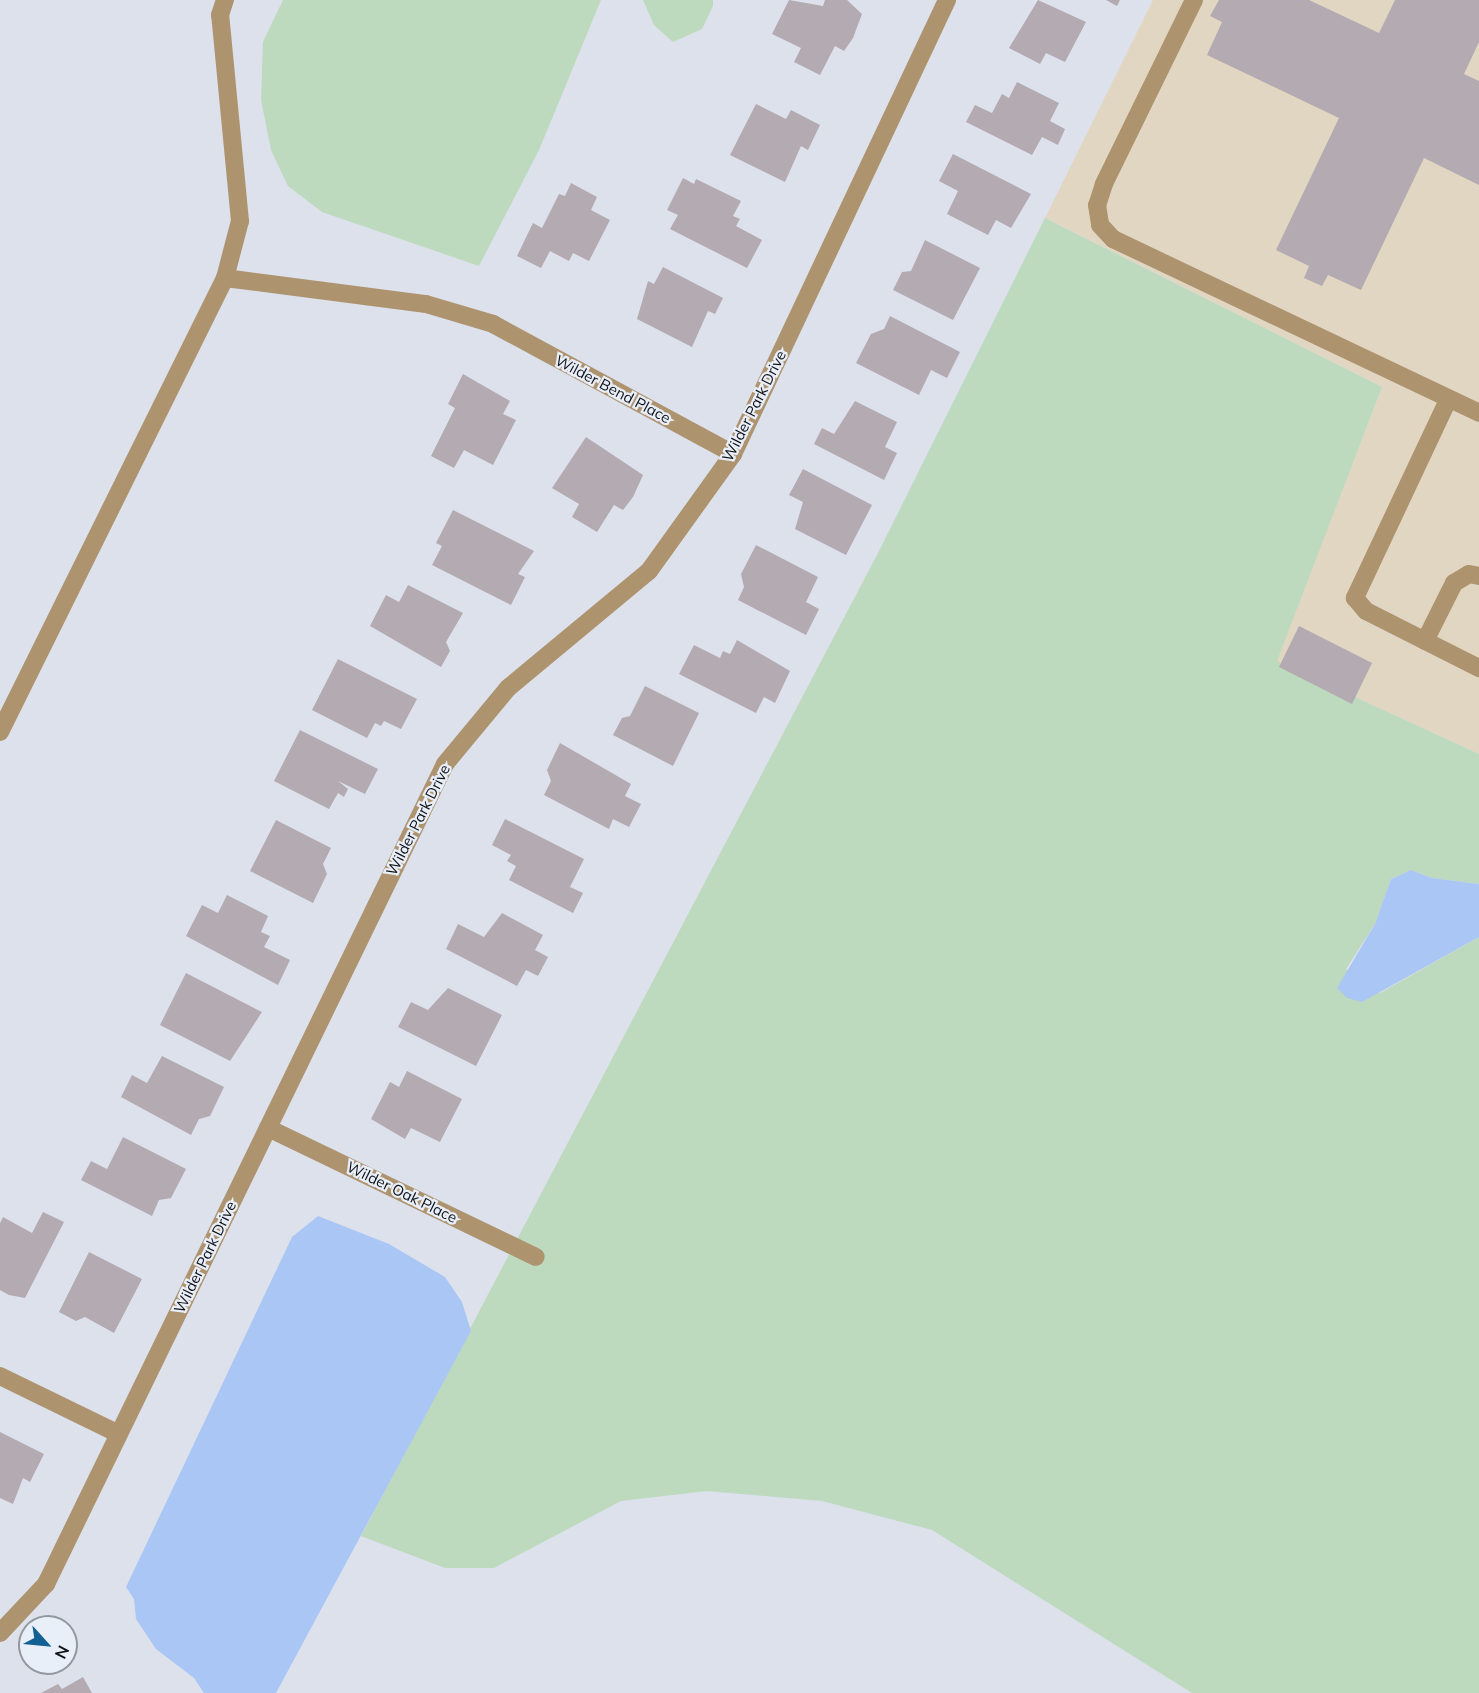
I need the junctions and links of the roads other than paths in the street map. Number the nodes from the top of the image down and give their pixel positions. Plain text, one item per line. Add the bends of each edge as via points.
1 (225, 0) edge
2 (947, 0) edge
3 (1194, 0) edge
4 (225, 278) junction
5 (1448, 400) junction
6 (1479, 413) edge
7 (733, 454) junction
8 (1479, 576) edge
9 (1425, 641) junction
10 (1479, 668) edge
11 (0, 732) edge
12 (268, 1128) junction
13 (536, 1257) dead end
14 (0, 1376) edge
15 (119, 1434) junction
16 (0, 1633) edge

1 - 4 street via 220,15 240,221
2 - 7 street, Wilder Park Drive
3 - 5 street via 1104,184 1097,205 1100,225 1113,239
4 - 7 street, Wilder Bend Place via 426,304 493,324
4 - 11 street
5 - 6 street
5 - 9 street via 1355,598 1366,611
7 - 12 street, Wilder Park Drive via 649,571 508,688 444,764
8 - 9 street via 1469,574 1454,583
9 - 10 street
12 - 13 street, Wilder Oak Place
12 - 15 street, Wilder Park Drive
14 - 15 street
15 - 16 street, Wilder Park Drive via 46,1584

